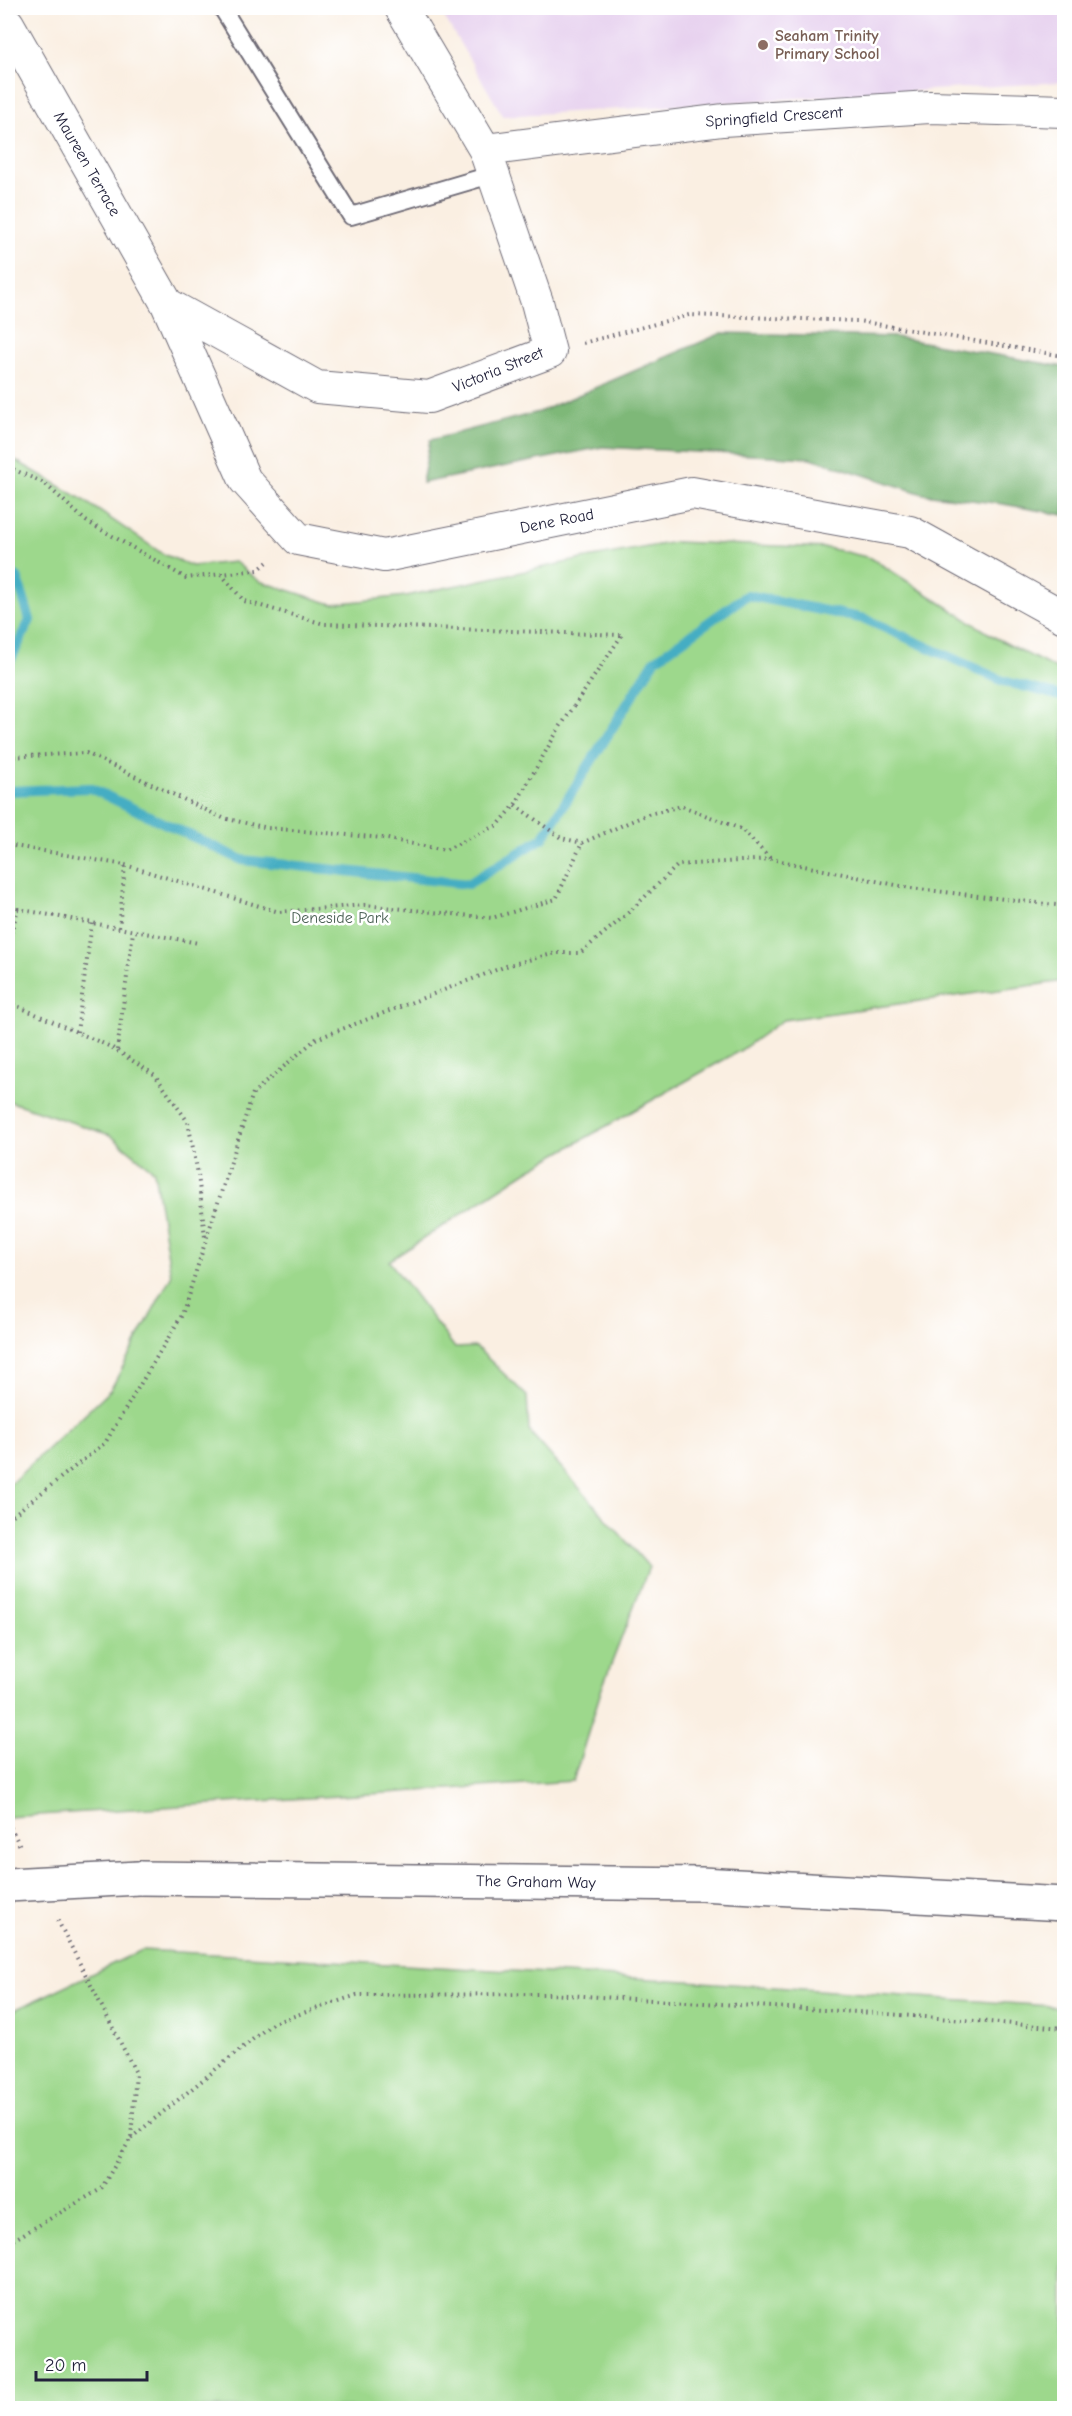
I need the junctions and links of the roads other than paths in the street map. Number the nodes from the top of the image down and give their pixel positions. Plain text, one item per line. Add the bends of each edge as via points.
1 (222, 8) edge
2 (401, 8) edge
3 (8, 24) edge
4 (1065, 111) edge
5 (489, 162) junction
6 (166, 304) junction
7 (1065, 618) edge
8 (8, 1885) edge
9 (1065, 1904) edge

1 - 5 lane via 351,216
2 - 5 street, Victoria Street
3 - 6 street, Maureen Terrace
4 - 5 street, Springfield Crescent via 930,107 723,120
5 - 6 street, Victoria Street via 537,302 549,352 429,397 316,387
6 - 7 street, Dene Road via 245,480 298,539 384,556 692,493 910,532
8 - 9 main road, The Graham Way, bridge via 139,1878 701,1884

